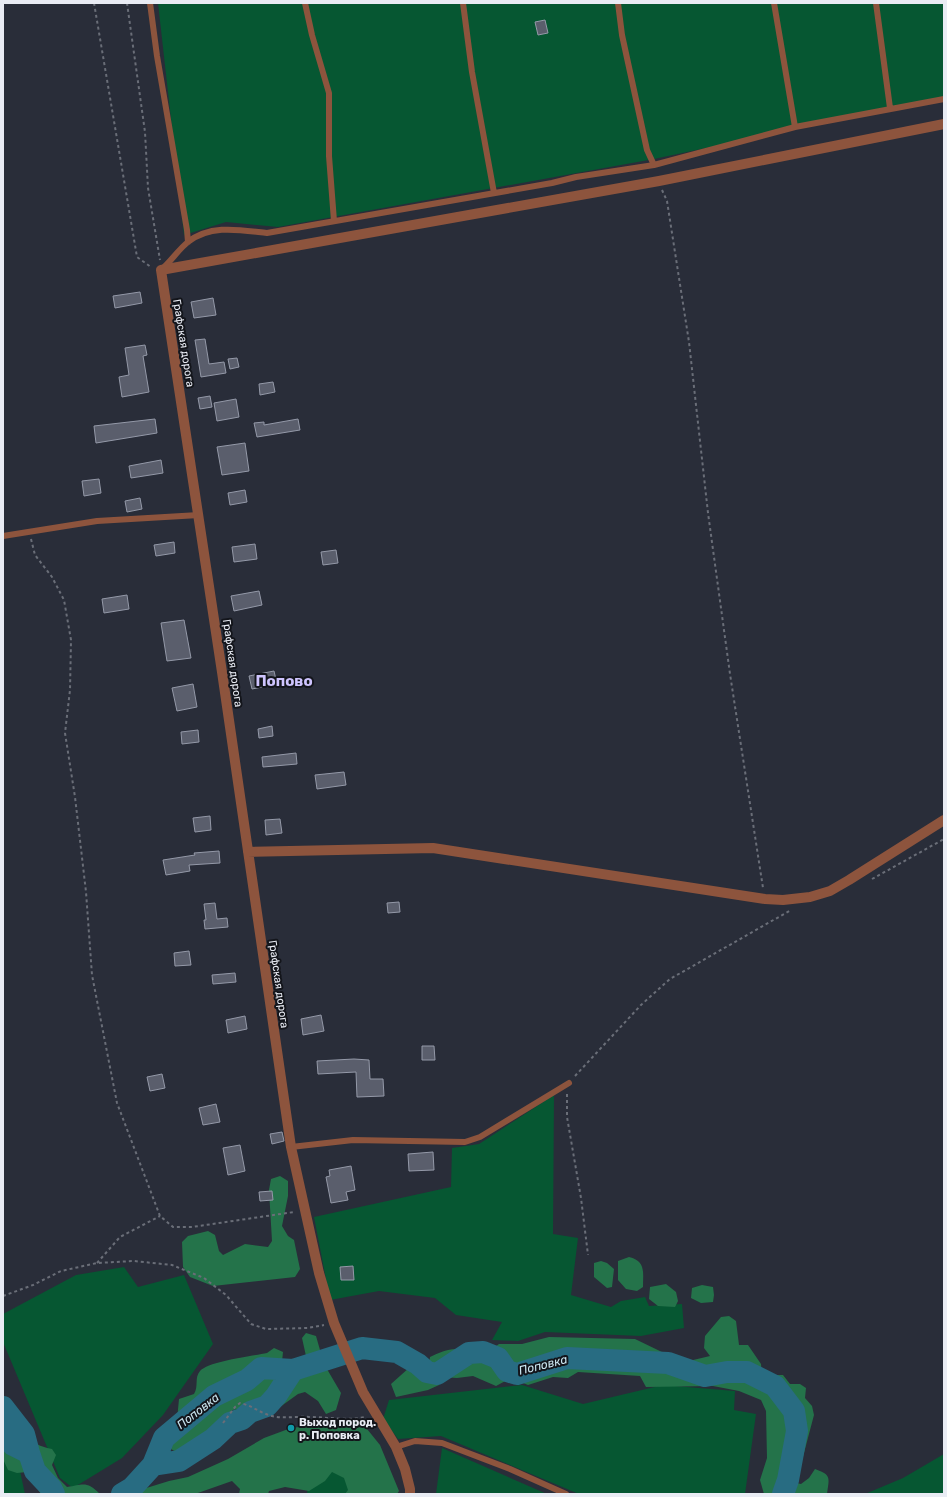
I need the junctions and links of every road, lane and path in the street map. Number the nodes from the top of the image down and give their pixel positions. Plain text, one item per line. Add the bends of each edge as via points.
1 (94, 3) edge
2 (127, 3) edge
3 (150, 3) edge
4 (306, 3) edge
5 (463, 3) edge
6 (618, 3) edge
7 (774, 3) edge
8 (876, 3) edge
9 (944, 99) edge
10 (890, 108) junction
11 (944, 124) edge
12 (795, 127) junction
13 (654, 165) junction
14 (659, 181) junction
15 (494, 193) junction
16 (334, 221) junction
17 (188, 242) junction
18 (162, 273) junction
19 (199, 515) junction
20 (29, 532) junction
21 (3, 536) edge
22 (944, 820) edge
23 (944, 839) edge
24 (248, 852) junction
25 (870, 880) dead end
26 (765, 899) junction
27 (794, 908) dead end
28 (569, 1083) junction
29 (290, 1147) junction
30 (305, 1210) junction
31 (160, 1216) junction
32 (588, 1255) dead end
33 (97, 1263) junction
34 (3, 1296) edge
35 (334, 1323) junction
36 (376, 1416) junction
37 (223, 1423) dead end
38 (396, 1447) junction
39 (410, 1494) edge
40 (566, 1494) edge

1 - 18 path via 137,256
2 - 18 path via 145,132 148,188
3 - 17 lane
4 - 16 lane via 312,35 329,93 329,156
5 - 15 lane via 472,72
6 - 13 lane via 622,35 646,150
7 - 12 lane
8 - 10 lane
9 - 10 lane
10 - 12 lane
11 - 14 street
12 - 13 lane
13 - 15 lane
14 - 18 street
14 - 26 path via 667,201 689,342 730,674
15 - 16 lane
16 - 17 lane via 267,233 225,229 202,234
17 - 18 lane
18 - 19 street, Графская дорога
19 - 20 lane via 97,521
19 - 24 street, Графская дорога
20 - 21 lane
20 - 31 path via 35,555 52,577 64,600 71,640 70,690 65,733 86,892 92,975 117,1103
22 - 26 street via 830,891 810,897
23 - 25 path
24 - 26 street via 434,848
24 - 29 street, Графская дорога
27 - 28 path via 670,979 641,1005
28 - 29 lane via 480,1137 465,1142 353,1140
28 - 32 path via 567,1117 582,1198
29 - 30 street, Графская дорога
30 - 31 path via 192,1227 173,1226
30 - 35 street, Графская дорога via 319,1273
31 - 33 path via 120,1237
33 - 34 path via 60,1271
33 - 35 path via 134,1261 172,1265 204,1278 226,1295 251,1324 266,1329 308,1328
35 - 36 street, Графская дорога
36 - 37 path via 353,1419 274,1417 240,1403
36 - 38 street
38 - 39 street via 405,1469
38 - 40 lane via 415,1441 442,1443

